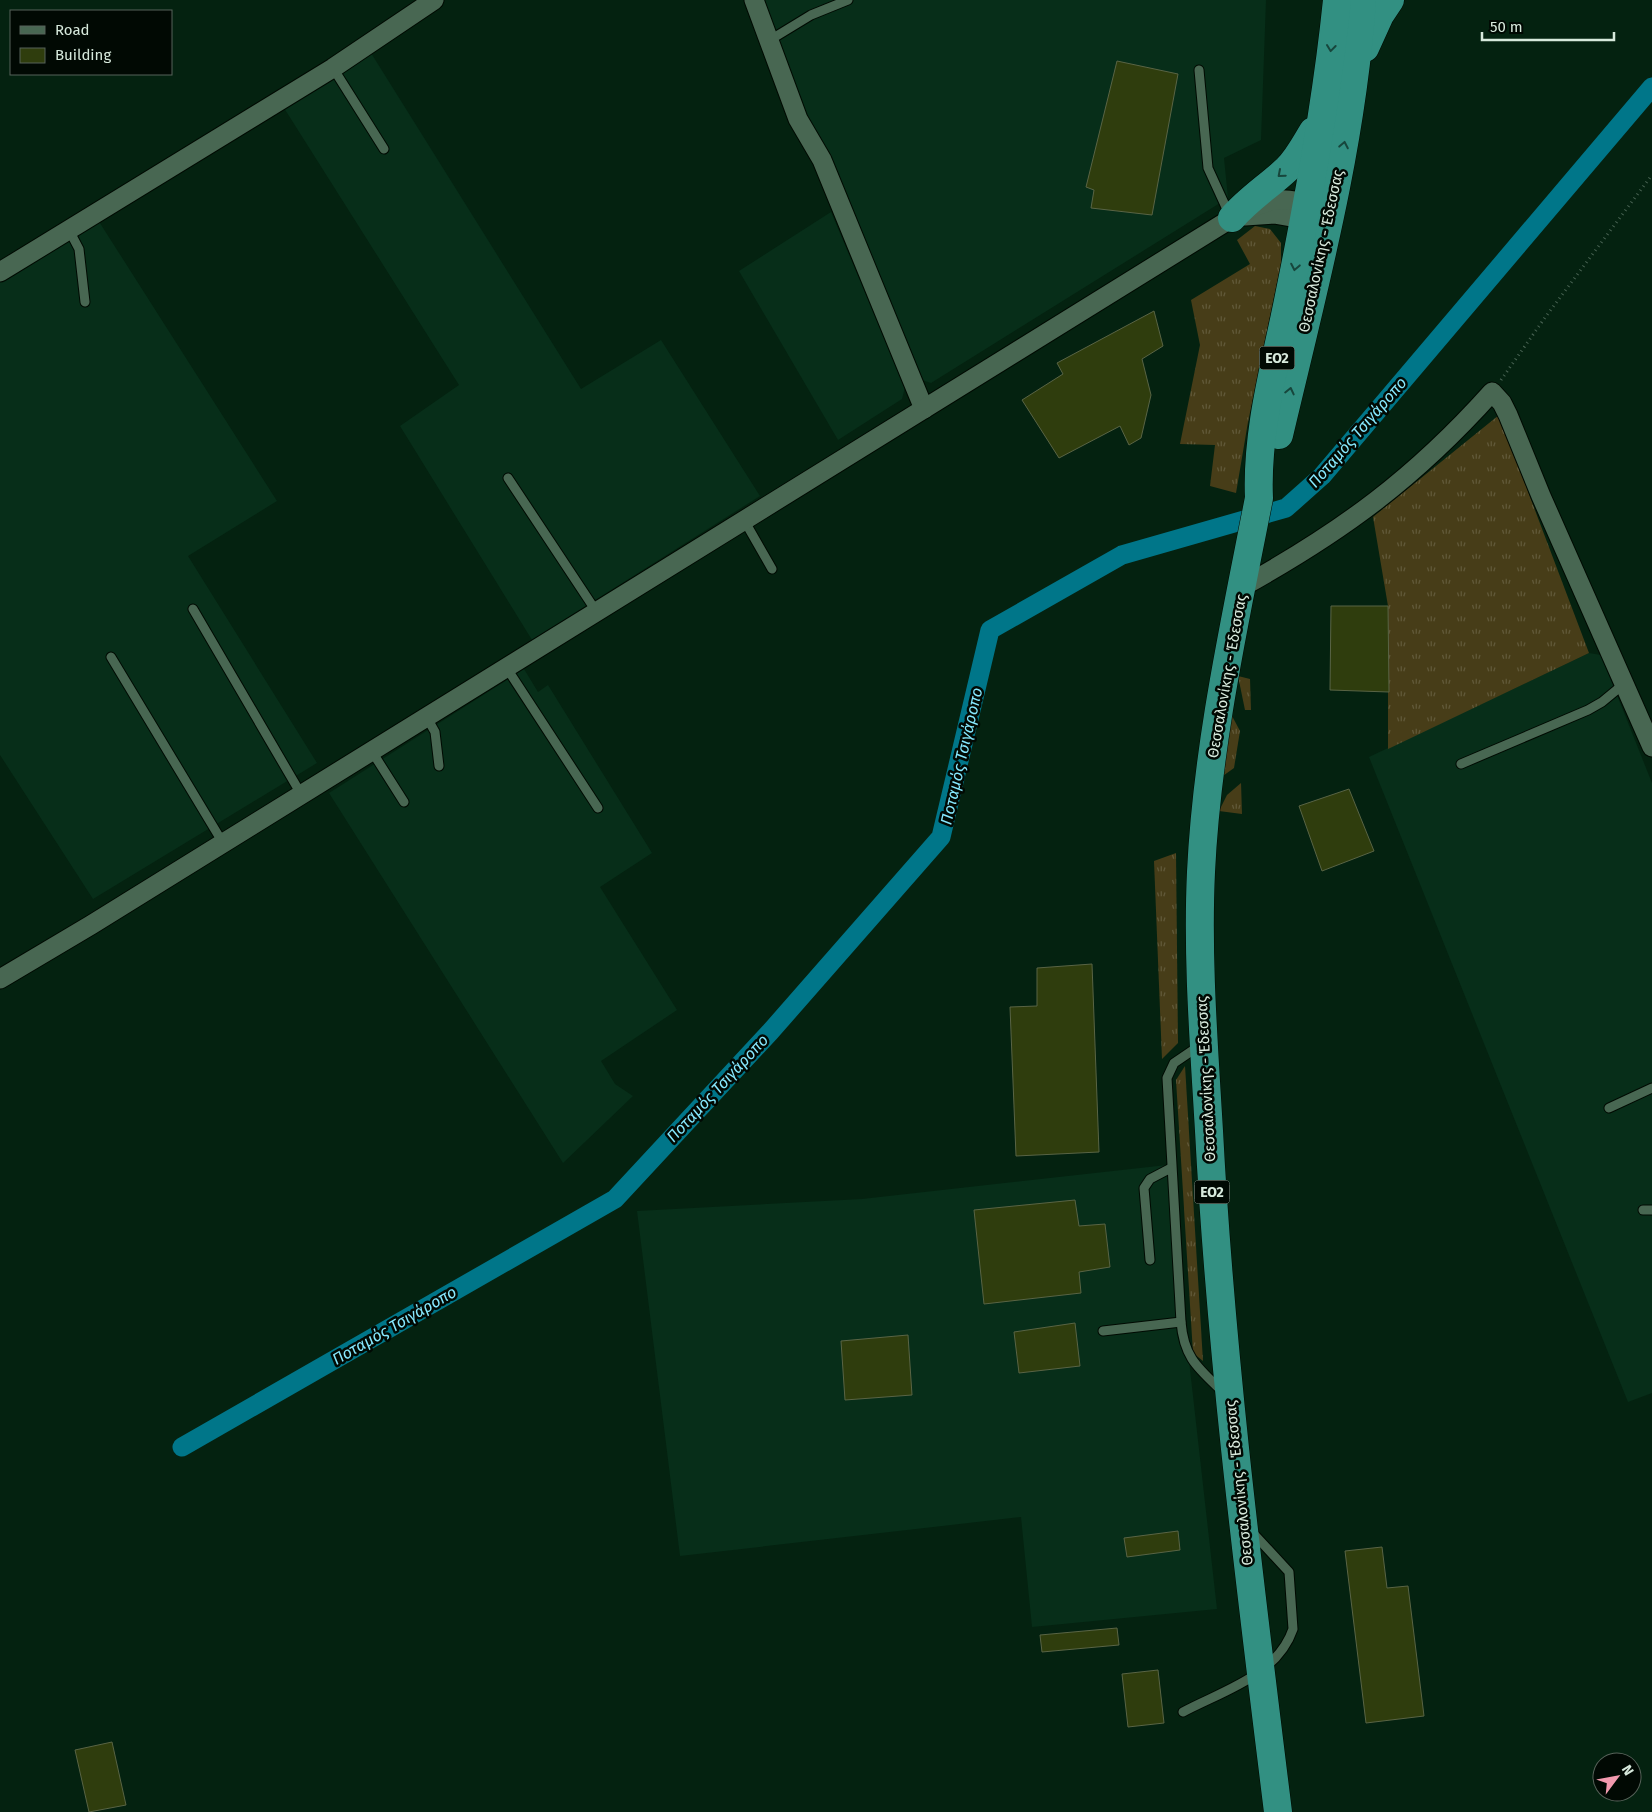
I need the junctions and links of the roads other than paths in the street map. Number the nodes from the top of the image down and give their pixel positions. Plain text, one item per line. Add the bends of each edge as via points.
1 (434, 0) edge
2 (754, 0) edge
3 (848, 0) edge
4 (1337, 0) edge
5 (1362, 0) edge
6 (1390, 0) edge
7 (770, 40) junction
8 (333, 68) junction
9 (1199, 70) dead end
10 (1355, 73) junction
11 (1319, 121) junction
12 (384, 150) dead end
13 (1318, 214) junction
14 (1232, 218) junction
15 (69, 230) junction
16 (0, 272) edge
17 (86, 302) dead end
18 (924, 409) junction
19 (508, 478) dead end
20 (744, 520) junction
21 (772, 569) dead end
22 (1244, 579) junction
23 (193, 609) dead end
24 (596, 611) junction
25 (111, 656) dead end
26 (506, 667) junction
27 (1625, 683) junction
28 (426, 716) junction
29 (1652, 747) edge
30 (371, 750) junction
31 (1461, 764) dead end
32 (440, 766) dead end
33 (301, 794) junction
34 (404, 802) dead end
35 (598, 808) dead end
36 (223, 843) junction
37 (0, 979) edge
38 (1204, 1043) junction
39 (1652, 1088) edge
40 (1609, 1108) dead end
41 (1171, 1168) junction
42 (1150, 1260) dead end
43 (1181, 1322) junction
44 (1103, 1331) dead end
45 (1230, 1398) junction
46 (1243, 1524) junction
47 (1260, 1673) junction
48 (1183, 1712) dead end
49 (1278, 1812) edge

1 - 8 street
2 - 7 street
3 - 7 lane via 811,15
4 -> 11 highway, Θεσσαλονίκης - Έδεσσας / ΕΟ2
5 - 10 highway, Θεσσαλονίκης - Έδεσσας / ΕΟ2
6 - 10 highway via 1376,23
7 - 18 street via 798,119 822,160
8 - 12 lane
8 - 15 street
9 - 14 lane via 1208,168
13 -> 10 highway, Θεσσαλονίκης - Έδεσσας / ΕΟ2
11 - 13 highway, Θεσσαλονίκης - Έδεσσας / ΕΟ2
11 -> 14 highway via 1298,157
13 - 14 street
13 - 22 highway, Θεσσαλονίκης - Έδεσσας / ΕΟ2 via 1271,472 1259,498
14 - 18 street
15 - 16 street
15 - 17 lane via 79,249
18 - 20 street
19 - 24 lane
20 - 21 lane
20 - 24 street
22 - 27 street via 1318,543 1381,498 1440,448 1492,392 1508,414
22 - 38 highway, Θεσσαλονίκης - Έδεσσας / ΕΟ2 via 1221,695 1206,807 1201,874
23 - 33 lane
24 - 26 street
25 - 36 lane
26 - 28 street
26 - 35 lane
27 - 29 street
27 - 31 lane via 1588,710
28 - 30 street
28 - 32 lane via 435,732
30 - 33 street
30 - 34 lane
33 - 36 street
36 - 37 street
38 - 41 lane via 1174,1063 1168,1073
38 - 45 highway, Θεσσαλονίκης - Έδεσσας / ΕΟ2 via 1214,1237
39 - 40 lane
41 - 42 lane via 1150,1178 1144,1188
41 - 43 lane
43 - 44 lane
43 - 45 lane via 1184,1345 1192,1362
45 - 46 highway, Θεσσαλονίκης - Έδεσσας / ΕΟ2
46 - 47 highway, Θεσσαλονίκης - Έδεσσας / ΕΟ2
46 - 47 lane via 1276,1555 1291,1579 1293,1629 1281,1650
47 - 48 lane
47 - 49 highway, Θεσσαλονίκης - Έδεσσας / ΕΟ2

